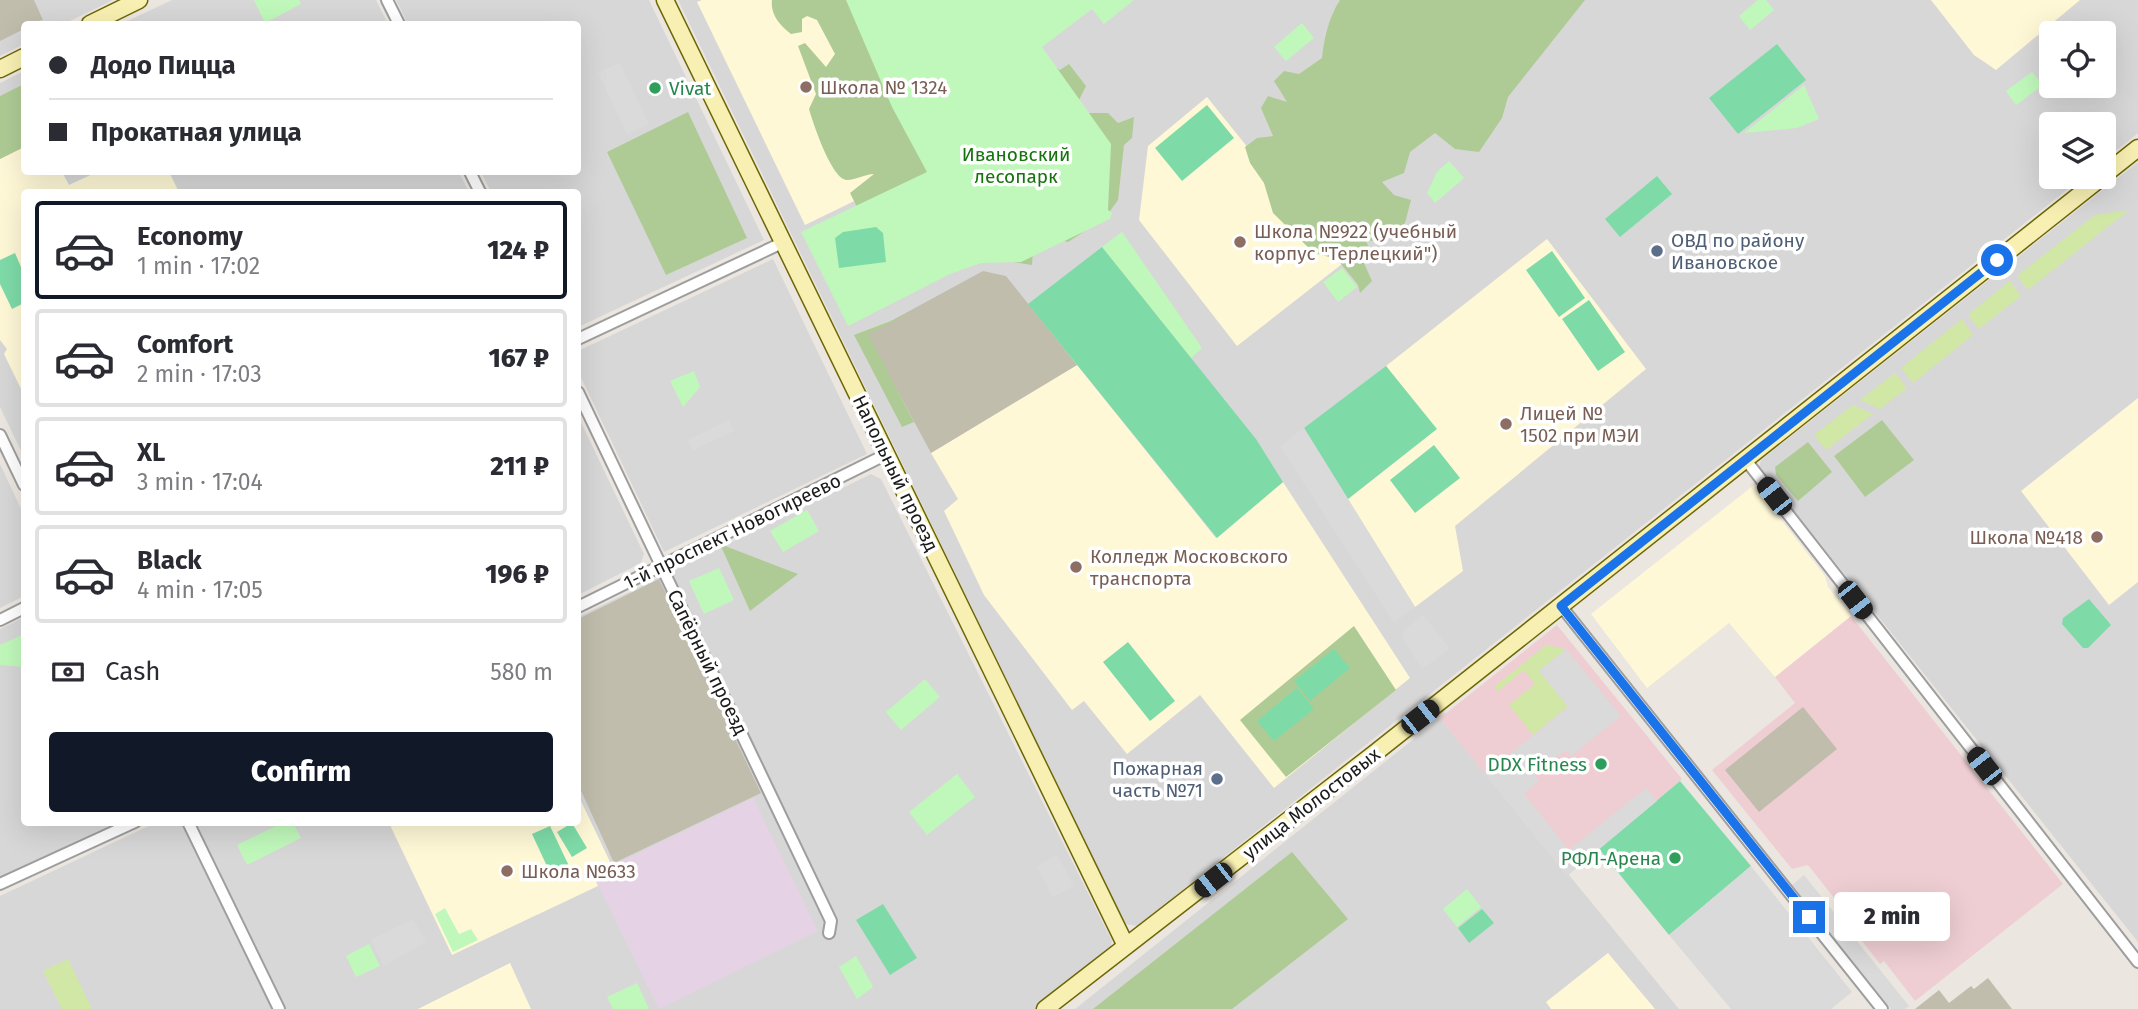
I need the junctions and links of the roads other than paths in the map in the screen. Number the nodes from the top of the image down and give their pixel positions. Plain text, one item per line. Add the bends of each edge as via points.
1 (139, 0) edge
2 (387, 0) edge
3 (665, 0) edge
4 (96, 21) edge
5 (398, 21) edge
6 (21, 58) edge
7 (0, 69) edge
8 (2138, 148) edge
9 (2116, 166) edge
10 (2087, 189) edge
11 (784, 242) junction
12 (581, 338) edge
13 (581, 398) edge
14 (0, 435) edge
15 (887, 454) junction
16 (1745, 460) junction
17 (21, 479) edge
18 (661, 565) junction
19 (581, 605) edge
20 (1561, 606) junction
21 (21, 610) edge
22 (0, 620) edge
23 (126, 826) edge
24 (190, 826) edge
25 (0, 884) edge
26 (829, 933) dead end
27 (1126, 946) junction
28 (2138, 962) edge
29 (279, 1009) edge
30 (1045, 1009) edge
31 (1882, 1009) edge

1 - 4 street
2 - 5 street
3 - 11 street, Напольный проезд
6 - 7 street
8 - 9 street, улица Молостовых
10 - 16 street, улица Молостовых
11 - 12 street
11 - 15 street, Напольный проезд
13 - 18 street, Сапёрный проезд
14 - 17 street
15 - 18 street, 1-й проспект Новогиреево
15 - 27 street, Напольный проезд
16 - 20 street, улица Молостовых
16 - 28 street
18 - 19 street, 1-й проспект Новогиреево
18 - 26 street, Сапёрный проезд via 831,921
20 - 27 street, улица Молостовых
20 - 31 street
21 - 22 street
23 - 25 street
24 - 29 street
27 - 30 street, улица Молостовых

